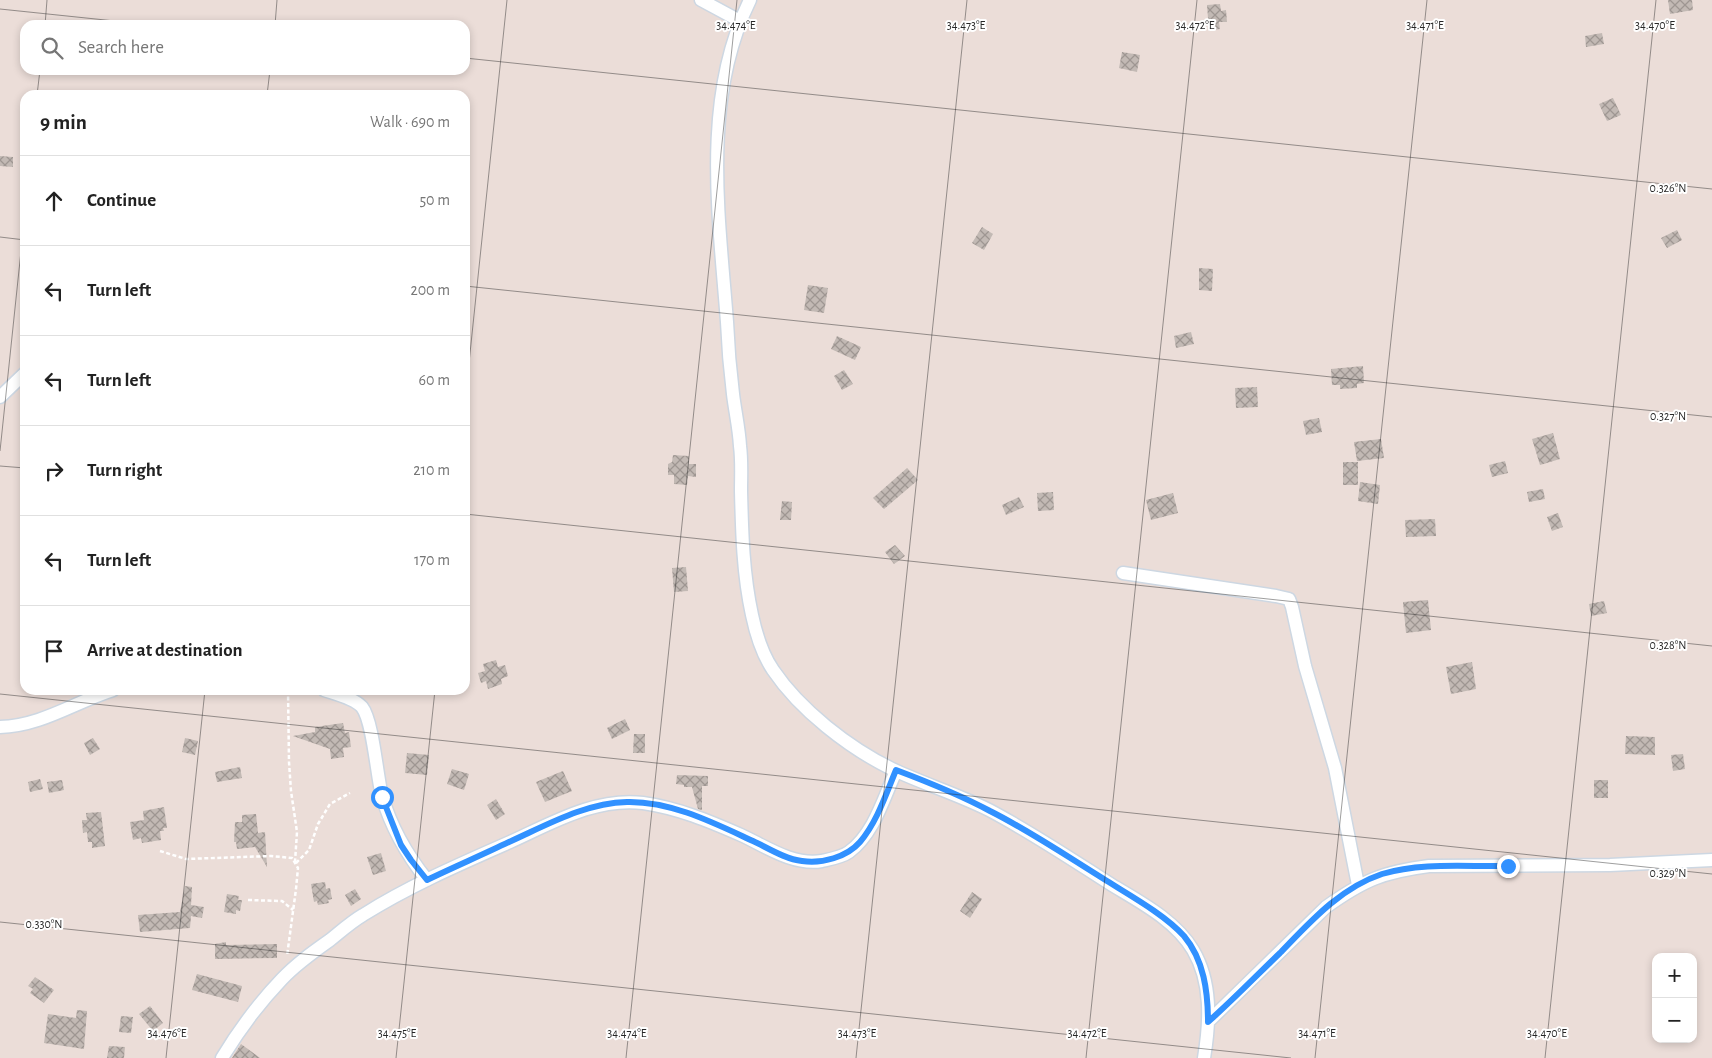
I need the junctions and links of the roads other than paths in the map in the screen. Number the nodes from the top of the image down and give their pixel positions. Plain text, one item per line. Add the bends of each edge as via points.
1 (701, 0) edge
2 (750, 0) edge
3 (740, 21) junction
4 (20, 378) edge
5 (0, 397) edge
6 (1123, 573) dead end
7 (99, 695) edge
8 (337, 695) edge
9 (0, 727) edge
10 (896, 770) junction
11 (1712, 860) edge
12 (427, 880) junction
13 (1358, 885) junction
14 (1208, 1022) junction
15 (222, 1058) edge
16 (1204, 1058) edge

1 - 3 street
2 - 3 street
3 - 10 street via 722,91 718,181 728,341 740,446 745,580 750,607 757,636 771,668 800,702 844,740
4 - 5 street
6 - 13 street via 1289,599 1335,768
7 - 9 street via 52,716
8 - 12 street via 356,702 364,710 382,797 401,845
10 - 12 street via 870,828 860,842 848,853 818,862 782,855 676,809 642,803 614,803 567,815
10 - 14 street via 990,811 1144,904 1169,924 1183,936 1203,972
11 - 13 street via 1610,865 1429,866 1381,875
12 - 15 street via 362,916 284,977 264,999
13 - 14 street via 1326,907
14 - 16 street

